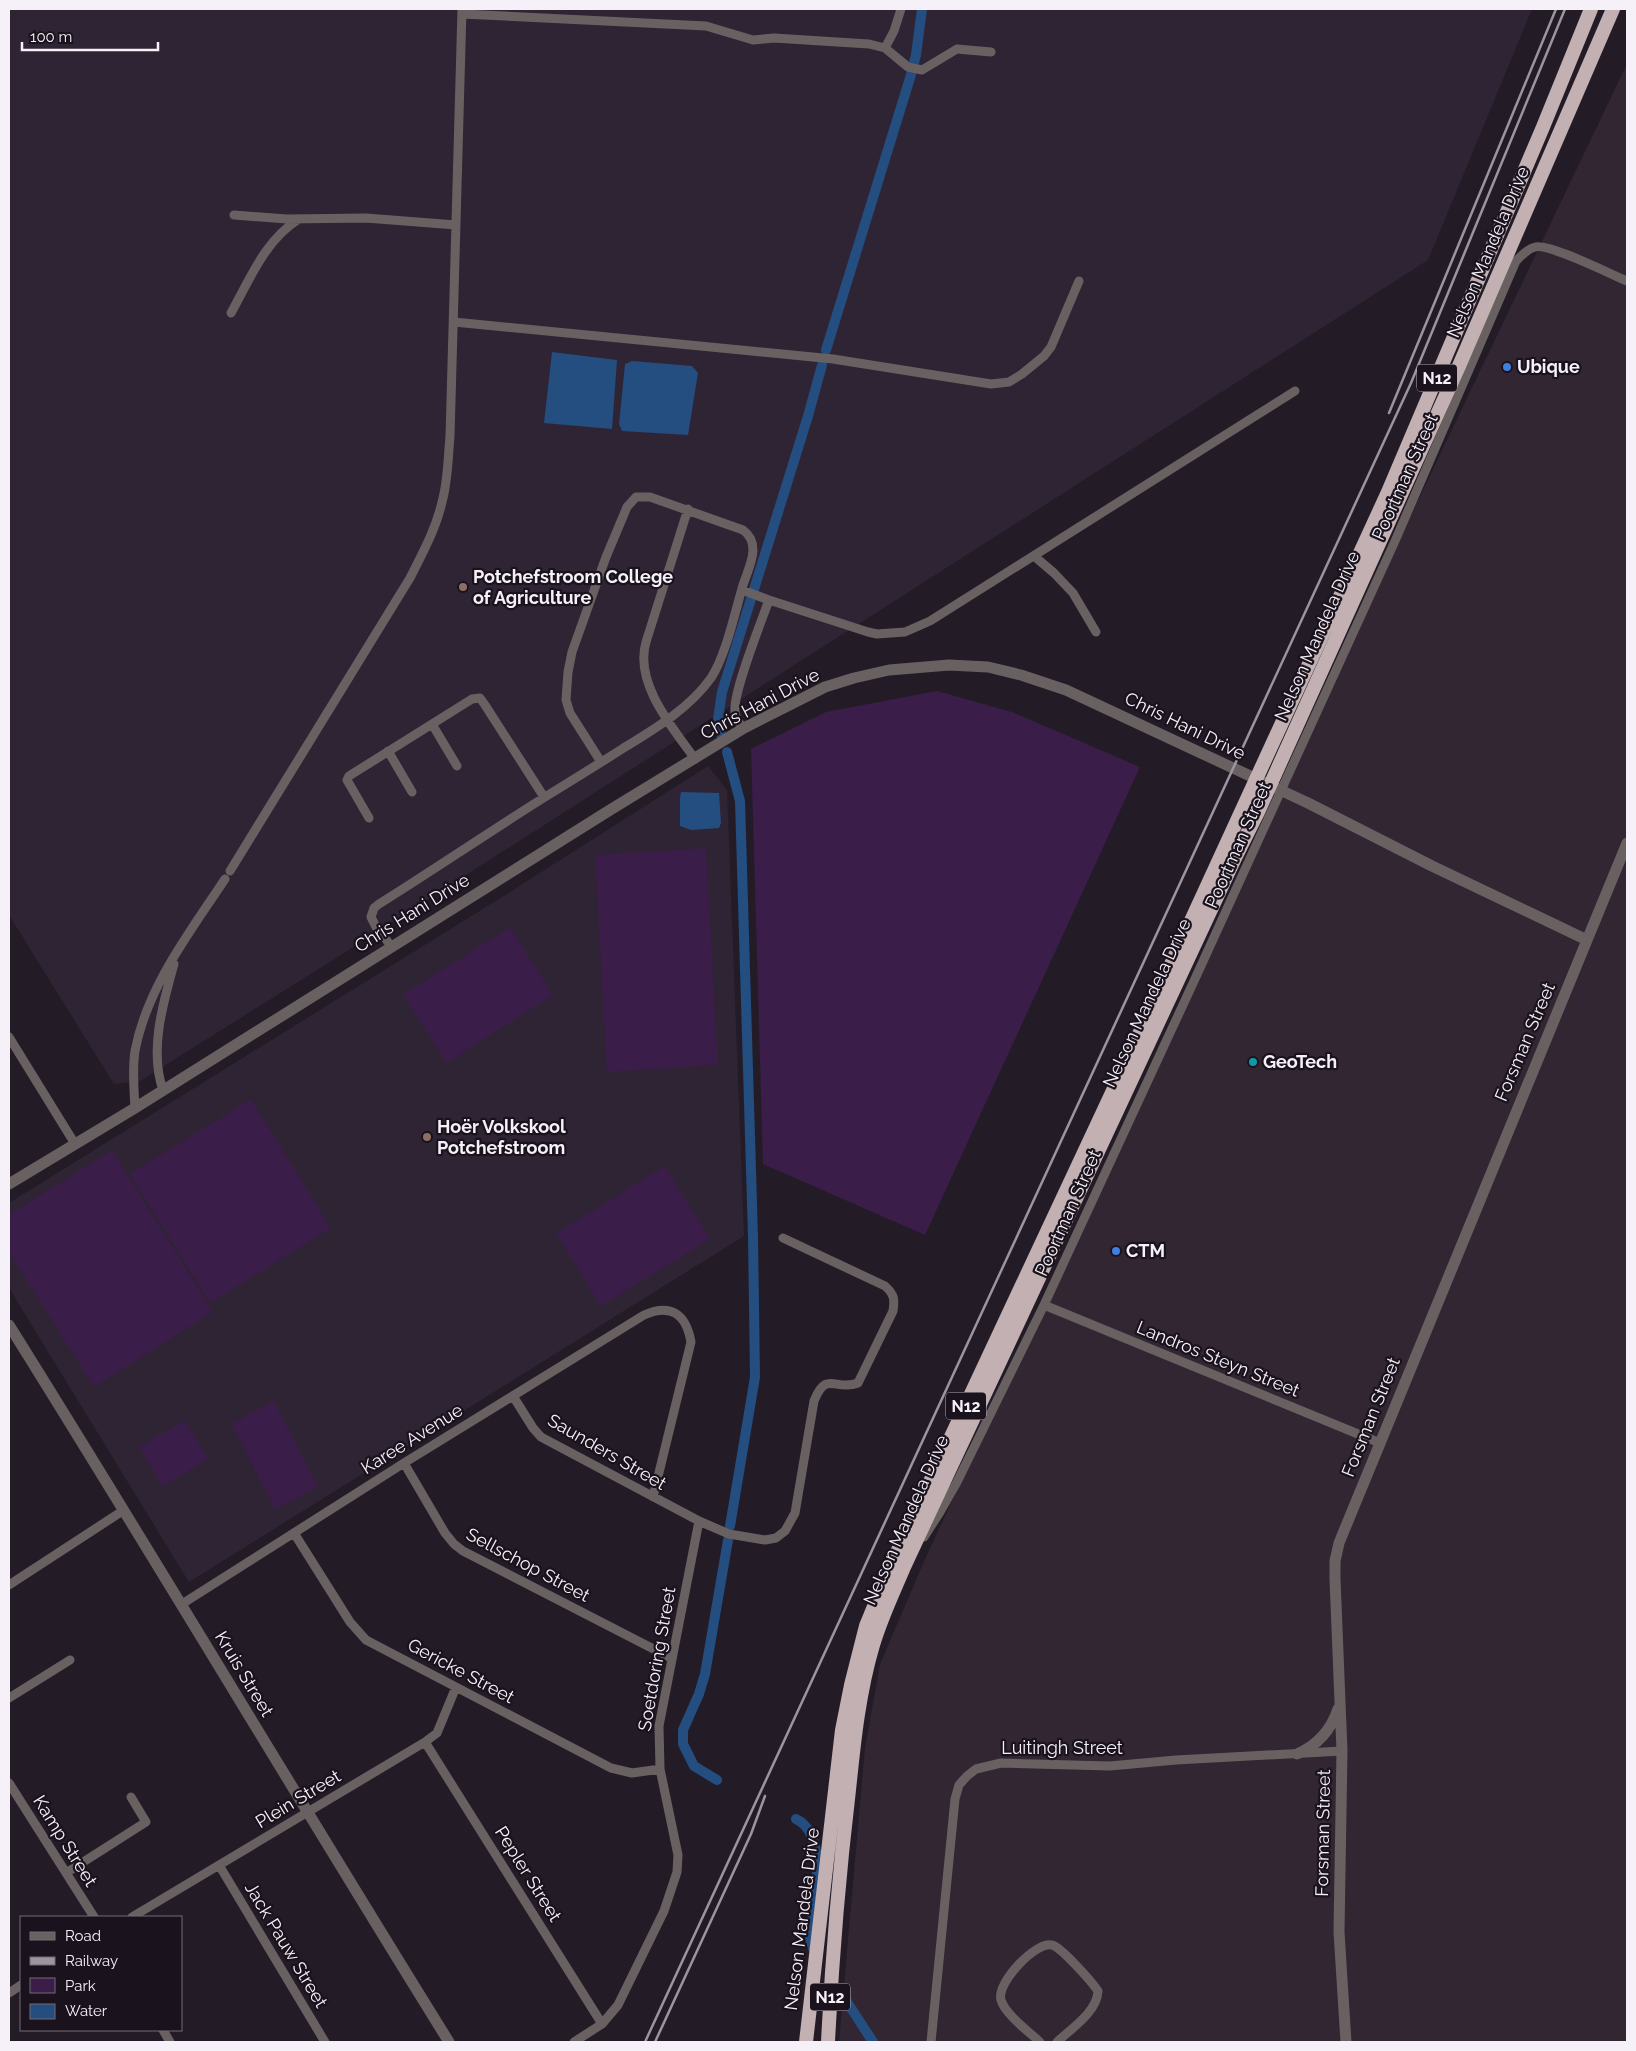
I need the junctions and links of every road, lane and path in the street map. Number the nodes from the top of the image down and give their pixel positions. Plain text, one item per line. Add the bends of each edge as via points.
1 (901, 9) edge
2 (1591, 9) edge
3 (1615, 9) edge
4 (462, 11) edge
5 (885, 48) junction
6 (991, 52) dead end
7 (234, 215) dead end
8 (300, 219) junction
9 (456, 225) junction
10 (1079, 281) dead end
11 (1627, 281) edge
12 (231, 313) dead end
13 (454, 322) junction
14 (1295, 391) dead end
15 (688, 509) junction
16 (1034, 556) junction
17 (749, 592) junction
18 (769, 600) junction
19 (1096, 632) dead end
20 (667, 721) junction
21 (432, 724) junction
22 (744, 728) junction
23 (388, 751) junction
24 (695, 758) junction
25 (601, 762) junction
26 (456, 766) dead end
27 (412, 792) dead end
28 (544, 797) junction
29 (369, 818) dead end
30 (1627, 843) edge
31 (1587, 940) junction
32 (392, 946) junction
33 (179, 950) junction
34 (9, 1037) edge
35 (163, 1090) junction
36 (135, 1108) junction
37 (75, 1144) junction
38 (9, 1184) edge
39 (783, 1238) dead end
40 (1044, 1305) junction
41 (9, 1325) edge
42 (513, 1396) junction
43 (1380, 1443) junction
44 (404, 1463) junction
45 (653, 1497) junction
46 (124, 1510) junction
47 (699, 1521) junction
48 (294, 1533) junction
49 (904, 1567) junction
50 (9, 1584) edge
51 (182, 1604) junction
52 (671, 1658) junction
53 (70, 1660) dead end
54 (456, 1687) junction
55 (9, 1698) edge
56 (1340, 1703) junction
57 (425, 1742) junction
58 (1342, 1751) junction
59 (1298, 1754) junction
60 (660, 1769) junction
61 (9, 1783) edge
62 (131, 1797) dead end
63 (307, 1813) junction
64 (219, 1865) junction
65 (66, 1873) junction
66 (93, 1916) edge
67 (134, 1916) edge
68 (20, 1986) edge
69 (9, 1993) edge
70 (602, 2024) junction
71 (325, 2042) edge
72 (449, 2042) edge
73 (574, 2042) edge
74 (806, 2042) edge
75 (828, 2042) edge
76 (931, 2042) edge
77 (1040, 2042) edge
78 (1058, 2042) edge
79 (1346, 2042) edge

1 - 5 street
2 - 74 highway, Nelson Mandela Drive / N12 via 1388,492 892,1563 866,1626 842,1730
3 - 49 highway, Nelson Mandela Drive / N12 via 1305,709
4 - 5 street via 706,26 753,40 774,38 869,44
4 - 9 street
5 - 6 street via 912,68 922,70 957,49
7 - 8 street
8 - 9 street via 366,218
8 - 12 street via 270,245
9 - 13 street
10 - 13 street via 1051,347 1022,374 1000,384 975,383 816,357
11 - 40 street, Poortman Street via 1549,248 1534,247 1516,261 1395,541
13 - 33 street via 447,477 438,517 390,614
14 - 16 street
15 - 17 street via 750,534 754,548
15 - 20 street via 643,652 643,669
15 - 25 street via 643,496 632,500 622,517 572,652 566,700 576,725
16 - 18 street via 930,621 896,634 868,632
16 - 19 street via 1073,594
17 - 18 street
17 - 20 street via 711,678
18 - 22 street via 735,704 735,714
20 - 24 street
20 - 25 street
21 - 23 street
21 - 26 street
21 - 28 street via 472,699 480,698
22 - 24 street, Chris Hani Drive
22 - 31 street, Chris Hani Drive via 825,687 889,670 949,664 988,667 1021,675 1066,690 1141,723
23 - 27 street
23 - 29 street via 347,780
24 - 32 street, Chris Hani Drive
25 - 28 street
28 - 32 street via 374,908 373,922
30 - 31 street, Forsman Street
31 - 43 street, Forsman Street
32 - 35 street, Chris Hani Drive
33 - 35 street via 167,989 158,1043 158,1076
33 - 36 street via 144,1017 135,1052
34 - 37 street
35 - 36 street, Chris Hani Drive
36 - 37 street, Chris Hani Drive
37 - 38 street, Chris Hani Drive
39 - 47 street, Saunders Street via 885,1286 895,1300 893,1311 858,1383 851,1386 830,1382 823,1384 818,1392 794,1512 785,1530 776,1538 766,1540 729,1534
40 - 43 street, Landros Steyn Street
40 - 49 street, Poortman Street via 953,1489
41 - 46 street, Kruis Street
42 - 44 street, Karee Avenue
42 - 45 street, Saunders Street via 540,1437
42 - 45 street, Karee Avenue via 644,1315 656,1310 675,1312 683,1320 690,1342
43 - 56 street, Forsman Street via 1345,1525 1335,1561
44 - 48 street, Karee Avenue
44 - 52 street, Sellschop Street via 454,1544
45 - 47 street, Saunders Street
46 - 50 street
46 - 51 street, Kruis Street
47 - 52 street, Soetdoring Street
48 - 51 street, Karee Avenue
48 - 54 street, Gericke Street via 358,1633
49 - 75 highway, Nelson Mandela Drive / N12 via 873,1646 861,1697 841,1854
51 - 63 street, Kruis Street
52 - 60 street, Soetdoring Street via 659,1726
53 - 55 street
54 - 57 street, Plein Street via 437,1733
54 - 60 street, Gericke Street via 611,1768 632,1773
56 - 58 street, Forsman Street
56 - 59 street via 1324,1736
57 - 63 street, Plein Street
57 - 70 street, Pepler Street
58 - 59 street, Luitingh Street
58 - 79 street, Forsman Street via 1339,1932
59 - 76 street, Luitingh Street via 1110,1766 1001,1763 976,1769 967,1776 959,1785 955,1799
60 - 70 street, Soetdoring Street via 678,1855 677,1872 664,1911 625,1992
61 - 65 street, Kamp Street
62 - 65 street via 146,1822
63 - 64 street, Plein Street
63 - 72 street, Kruis Street
64 - 67 street, Plein Street
64 - 71 street, Jack Pauw Street
65 - 66 street, Kamp Street
68 - 69 street
70 - 73 street, Soetdoring Street
77 - 78 street via 1005,2008 1000,1990 1005,1979 1029,1955 1047,1944 1062,1952 1098,1991 1093,2008

